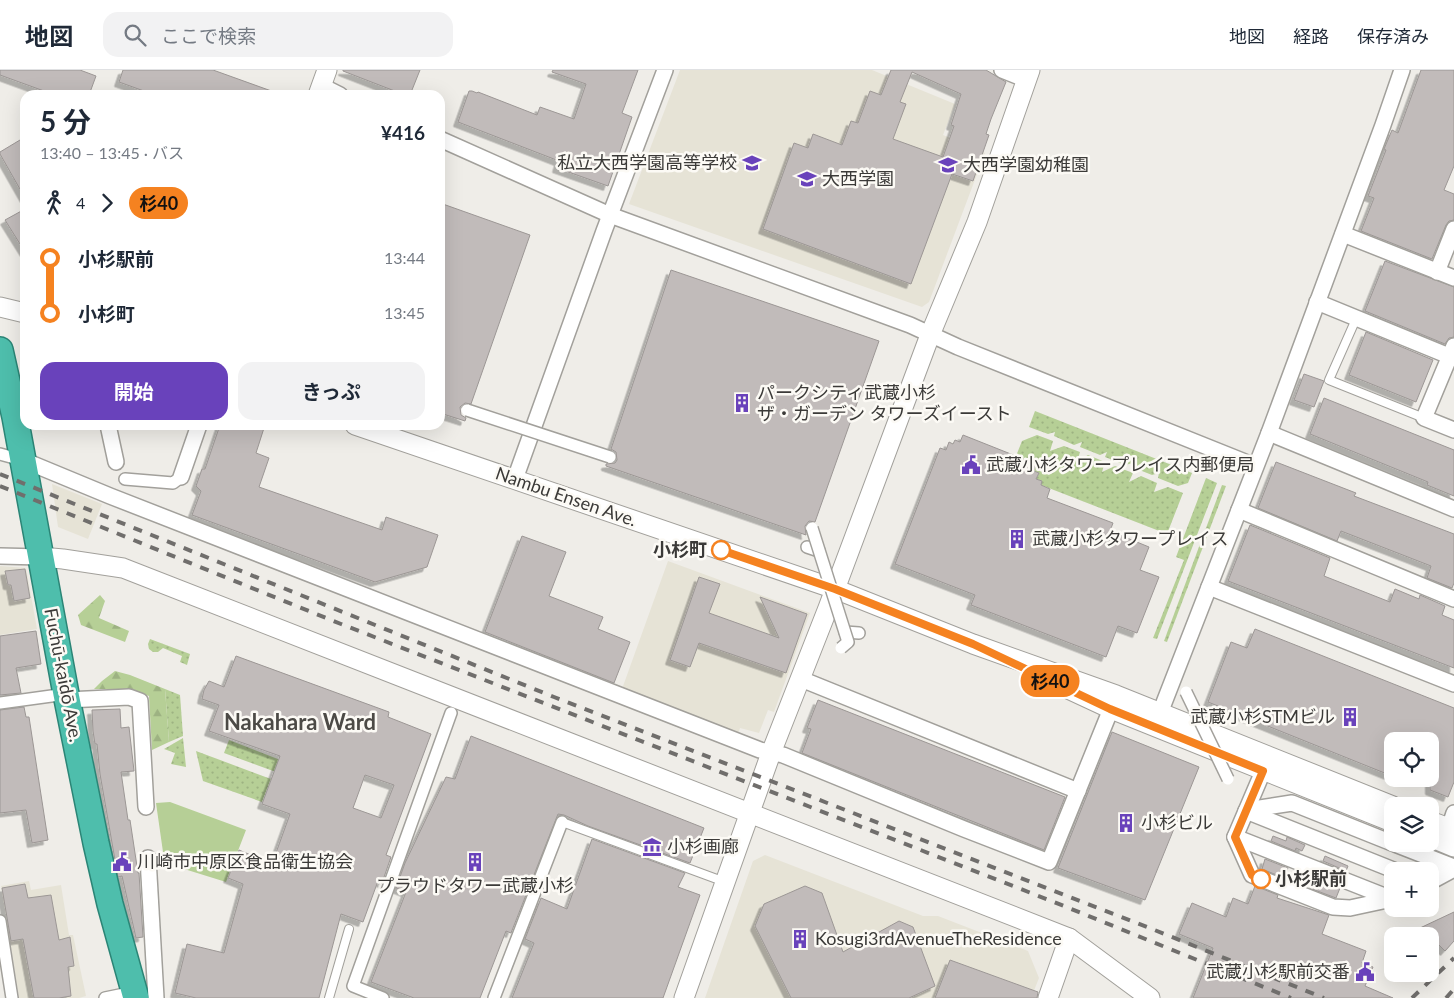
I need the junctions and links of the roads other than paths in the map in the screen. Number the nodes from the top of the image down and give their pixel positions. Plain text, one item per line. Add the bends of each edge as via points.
1 (665, 70) edge
2 (1002, 70) edge
3 (1402, 70) edge
4 (1028, 75) edge
5 (445, 141) edge
6 (610, 215) junction
7 (1454, 229) edge
8 (1343, 234) junction
9 (1437, 272) junction
10 (1454, 278) edge
11 (1317, 302) junction
12 (0, 307) edge
13 (20, 311) edge
14 (1356, 319) junction
15 (930, 335) junction
16 (0, 350) edge
17 (1453, 354) edge
18 (467, 410) dead end
19 (1424, 418) junction
20 (109, 430) edge
21 (197, 430) edge
22 (370, 430) edge
23 (1454, 430) edge
24 (1269, 433) junction
25 (11, 457) edge
26 (610, 457) dead end
27 (116, 462) joint
28 (1255, 466) junction
29 (181, 477) joint
30 (515, 479) junction
31 (1454, 509) edge
32 (1239, 510) junction
33 (812, 528) dead end
34 (807, 547) dead end
35 (819, 551) junction
36 (0, 556) edge
37 (41, 557) junction
38 (1209, 587) junction
39 (835, 589) junction
40 (1454, 599) edge
41 (845, 632) junction
42 (859, 633) dead end
43 (841, 648) dead end
44 (801, 679) junction
45 (1454, 684) edge
46 (1186, 692) dead end
47 (66, 697) junction
48 (1113, 702) junction
49 (0, 703) edge
50 (451, 713) dead end
51 (1160, 713) junction
52 (771, 753) junction
53 (1266, 764) junction
54 (1228, 779) dead end
55 (1078, 791) junction
56 (1384, 803) edge
57 (146, 807) dead end
58 (1246, 811) junction
59 (750, 813) junction
60 (1384, 818) edge
61 (562, 822) joint
62 (1439, 822) edge
63 (1452, 824) edge
64 (1235, 837) junction
65 (1384, 839) edge
66 (1439, 841) edge
67 (1454, 847) edge
68 (1416, 852) edge
69 (148, 858) dead end
70 (1384, 866) edge
71 (1454, 868) edge
72 (1439, 877) edge
73 (725, 882) junction
74 (1384, 896) edge
75 (1384, 901) edge
76 (0, 927) edge
77 (349, 929) dead end
78 (1068, 938) junction
79 (142, 996) edge
80 (12, 998) edge
81 (105, 998) edge
82 (329, 998) edge
83 (383, 998) edge
84 (494, 998) edge
85 (684, 998) edge
86 (1048, 998) edge
87 (1150, 998) edge

1 - 6 street
2 - 4 street
3 - 8 street
4 - 15 street via 977,222
5 - 6 street
6 - 15 street
6 - 30 street
7 - 9 street
8 - 9 street
8 - 11 street
9 - 10 street
11 - 14 street
11 - 24 street
12 - 13 street
14 - 17 street
14 - 19 lane via 1329,380
15 - 28 street
15 - 39 street
16 - 25 highway, Fuchū-kaidō Ave.
17 - 19 street
18 - 26 street, bridge
19 - 23 street
20 - 27 street
21 - 29 street
22 - 30 street, Nambu Ensen Ave.
24 - 28 street
24 - 31 street
25 - 37 highway, Fuchū-kaidō Ave.
25 - 52 street
27 - 29 street via 123,485 173,483
28 - 32 street
30 - 39 street, Nambu Ensen Ave.
32 - 38 street
32 - 40 street
33 - 35 street, bridge
34 - 35 street
35 - 41 street, bridge
36 - 37 street
37 - 47 highway, Fuchū-kaidō Ave.
37 - 59 street via 123,568
38 - 45 street
38 - 51 street
39 - 44 street
39 - 48 street, Nambu Ensen Ave.
41 - 42 street
41 - 43 street, bridge via 848,642
44 - 52 street
44 - 55 street
46 - 54 street, bridge
47 - 49 street
47 - 57 street via 129,697 140,701
47 - 79 highway, Fuchū-kaidō Ave. via 110,904
48 - 51 street, Nambu Ensen Ave.
48 - 53 street, Nambu Ensen Ave.
48 - 55 street
50 - 83 street via 353,986
51 - 53 street, Nambu Ensen Ave.
52 - 55 street via 783,755 1049,862
52 - 59 street
53 - 56 street, Nambu Ensen Ave.
53 - 58 street
53 - 60 street, Nambu Ensen Ave.
58 - 64 street
58 - 65 street via 1292,803
58 - 70 street
59 - 73 street
59 - 78 street
61 - 73 lane
61 - 84 street
62 - 63 street
64 - 74 street
64 - 75 street via 1252,875 1333,907 1350,908
66 - 67 street
68 - 71 street
69 - 79 street
71 - 72 street
73 - 85 street
76 - 80 street
77 - 82 lane
78 - 86 street
78 - 87 street
79 - 81 street

